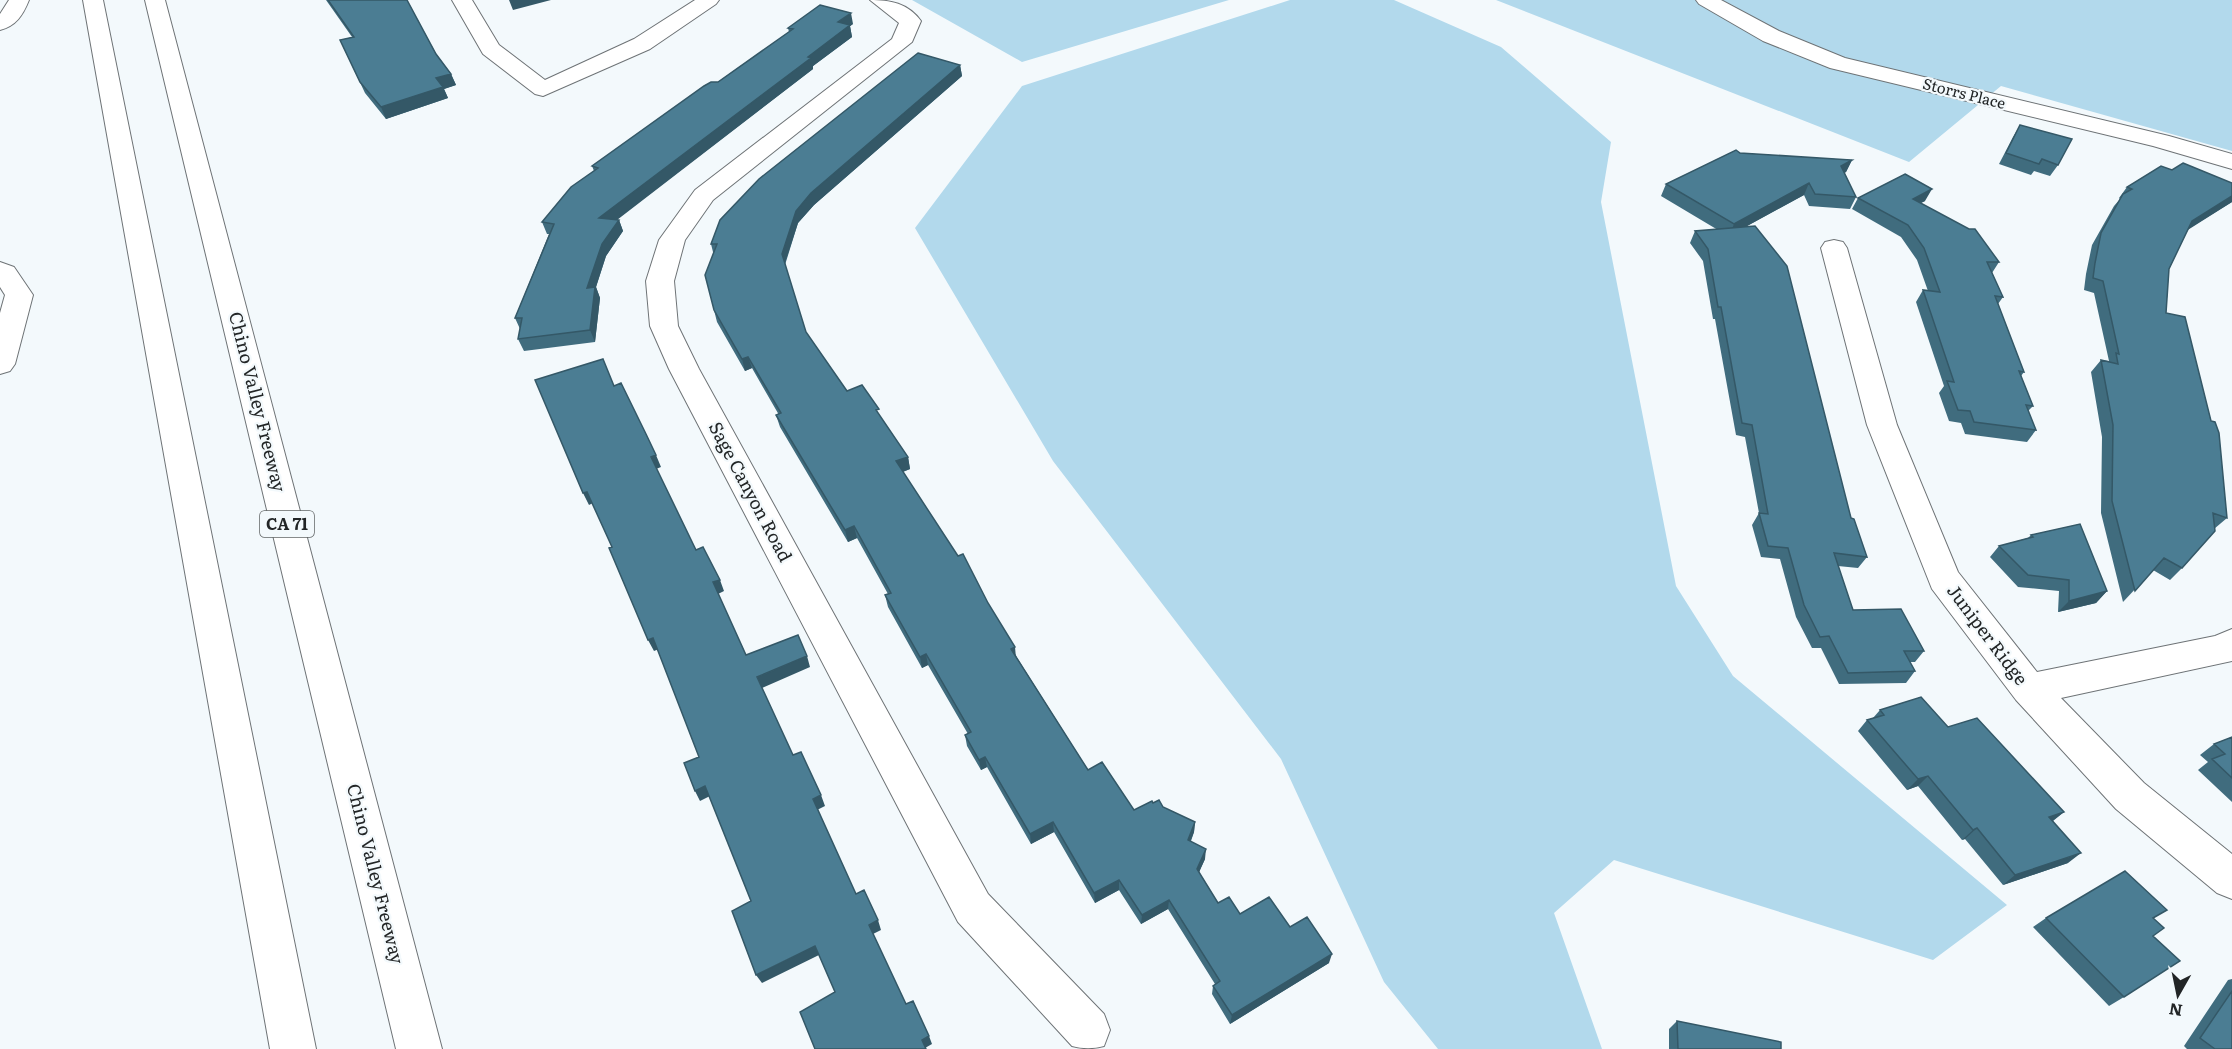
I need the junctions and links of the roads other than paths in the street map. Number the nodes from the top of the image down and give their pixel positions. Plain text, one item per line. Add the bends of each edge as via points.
1 (19, 0) edge
2 (93, 0) edge
3 (155, 0) edge
4 (462, 0) edge
5 (709, 0) edge
6 (880, 0) edge
7 (1706, 0) edge
8 (0, 24) edge
9 (2232, 162) edge
10 (1834, 248) dead end
11 (0, 270) edge
12 (0, 364) edge
13 (2232, 644) edge
14 (2028, 689) junction
15 (2232, 879) edge
16 (1088, 1030) dead end
17 (293, 1049) edge
18 (419, 1049) edge

1 - 8 main road via 13,14
2 - 17 main road
3 - 18 main road, Chino Valley Freeway / CA 71
4 - 5 main road via 491,49 543,89 642,44
6 - 16 main road, Sage Canyon Road via 910,21 901,42 704,195 672,240 660,281 664,326 973,908
7 - 9 main road, Storrs Place via 1771,36 1838,63 2161,141
10 - 14 main road, Juniper Ridge via 1882,425 1944,579
11 - 12 main road via 19,295
13 - 14 main road
14 - 15 main road, Juniper Ridge via 2130,796

